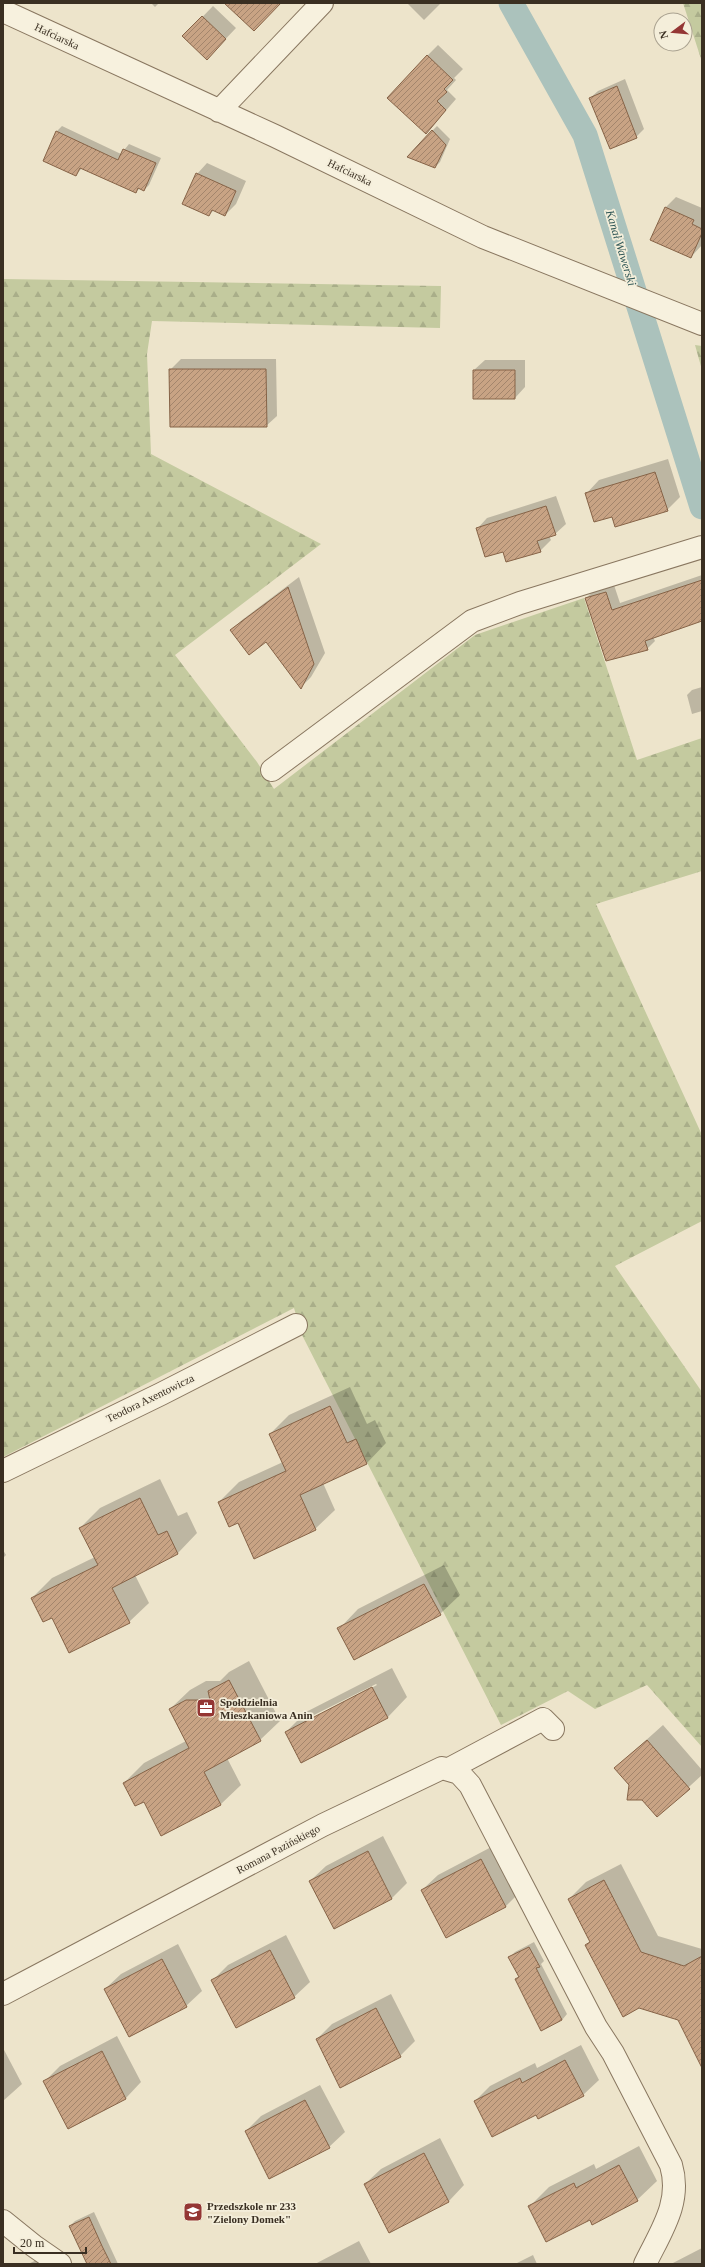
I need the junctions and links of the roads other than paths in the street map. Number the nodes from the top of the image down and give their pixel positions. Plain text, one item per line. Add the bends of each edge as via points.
1 (322, 3) edge
2 (3, 11) edge
3 (219, 111) junction
4 (702, 324) edge
5 (702, 547) edge
6 (272, 770) dead end
7 (296, 1325) dead end
8 (3, 1471) edge
9 (553, 1729) dead end
10 (449, 1769) junction
11 (3, 1994) edge
12 (3, 2221) edge
13 (60, 2264) edge
14 (646, 2264) edge

1 - 3 street
2 - 3 street, Hafciarska
3 - 4 street, Hafciarska via 484,237
5 - 6 street via 527,600 472,621
7 - 8 street, Teodora Axentowicza
9 - 10 street, Romana Pazińskiego via 543,1719
10 - 11 street, Romana Pazińskiego via 435,1770 357,1808
10 - 14 street via 459,1773 470,1785 671,2165 676,2179 672,2207
12 - 13 street

